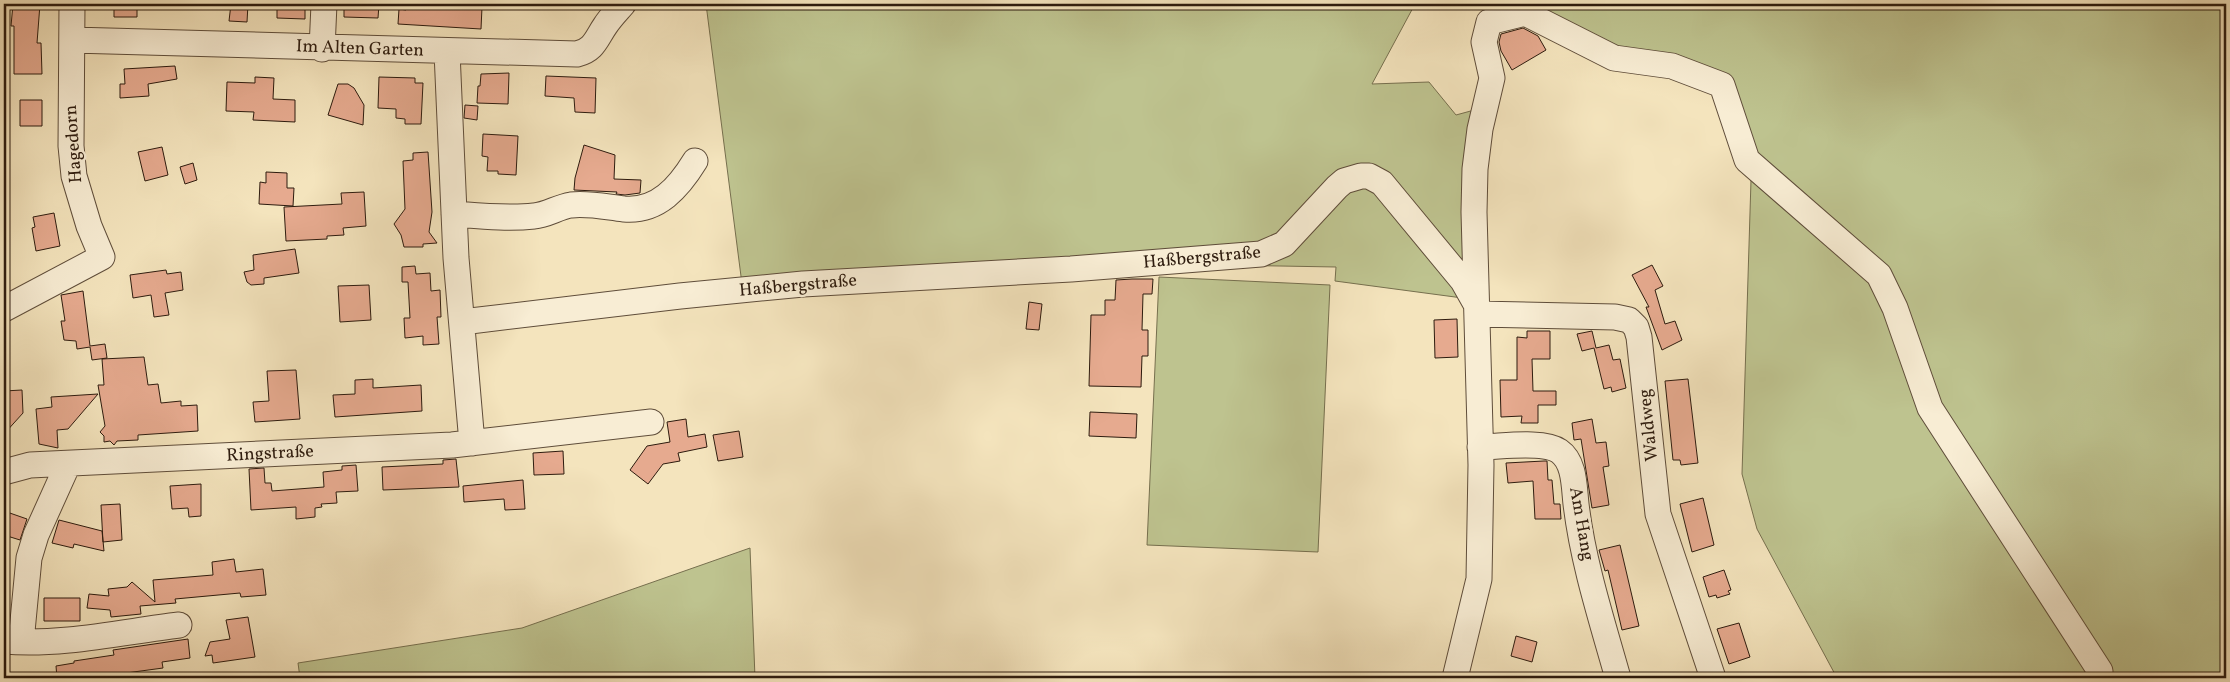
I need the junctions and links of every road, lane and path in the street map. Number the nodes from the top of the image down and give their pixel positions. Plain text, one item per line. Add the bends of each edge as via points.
1 (72, 4) edge
2 (324, 4) edge
3 (623, 4) edge
4 (72, 40) junction
5 (322, 49) junction
6 (447, 52) junction
7 (695, 162) dead end
8 (454, 214) junction
9 (4, 309) edge
10 (1476, 309) junction
11 (462, 322) junction
12 (651, 422) dead end
13 (472, 443) junction
14 (1480, 447) junction
15 (68, 464) junction
16 (4, 472) edge
17 (179, 625) dead end
18 (12, 641) edge
19 (2100, 670) dead end
20 (1455, 678) edge
21 (1618, 678) edge
22 (1713, 678) edge

1 - 4 street, Hagedorn
2 - 5 street
3 - 6 street, Im Alten Garten via 590,50 577,54
4 - 5 street, Im Alten Garten
4 - 9 street, Hagedorn via 71,146 74,176 102,257
5 - 6 street, Im Alten Garten
6 - 8 street
7 - 8 street via 681,184 647,207 626,209 569,205 536,216
8 - 11 street
10 - 11 street, Haßbergstraße via 1463,281 1392,194 1376,178 1361,176 1344,181 1284,244 1261,254 803,284
10 - 14 street, Haßbergstraße
10 - 19 street via 1475,169 1492,78 1484,42 1489,22 1525,13 1614,58 1672,66 1722,85 1747,160 1879,275 1895,308 1930,408
10 - 22 street, Waldweg via 1616,317 1629,320 1636,327 1644,372 1658,514
11 - 13 street
12 - 13 street, Ringstraße
13 - 15 street, Ringstraße
14 - 20 street, Haßbergstraße via 1479,579
14 - 21 street, Am Hang via 1545,446 1558,450 1568,460 1582,538
15 - 16 street, Ringstraße via 30,465
15 - 18 street via 29,558
17 - 18 street via 62,640

